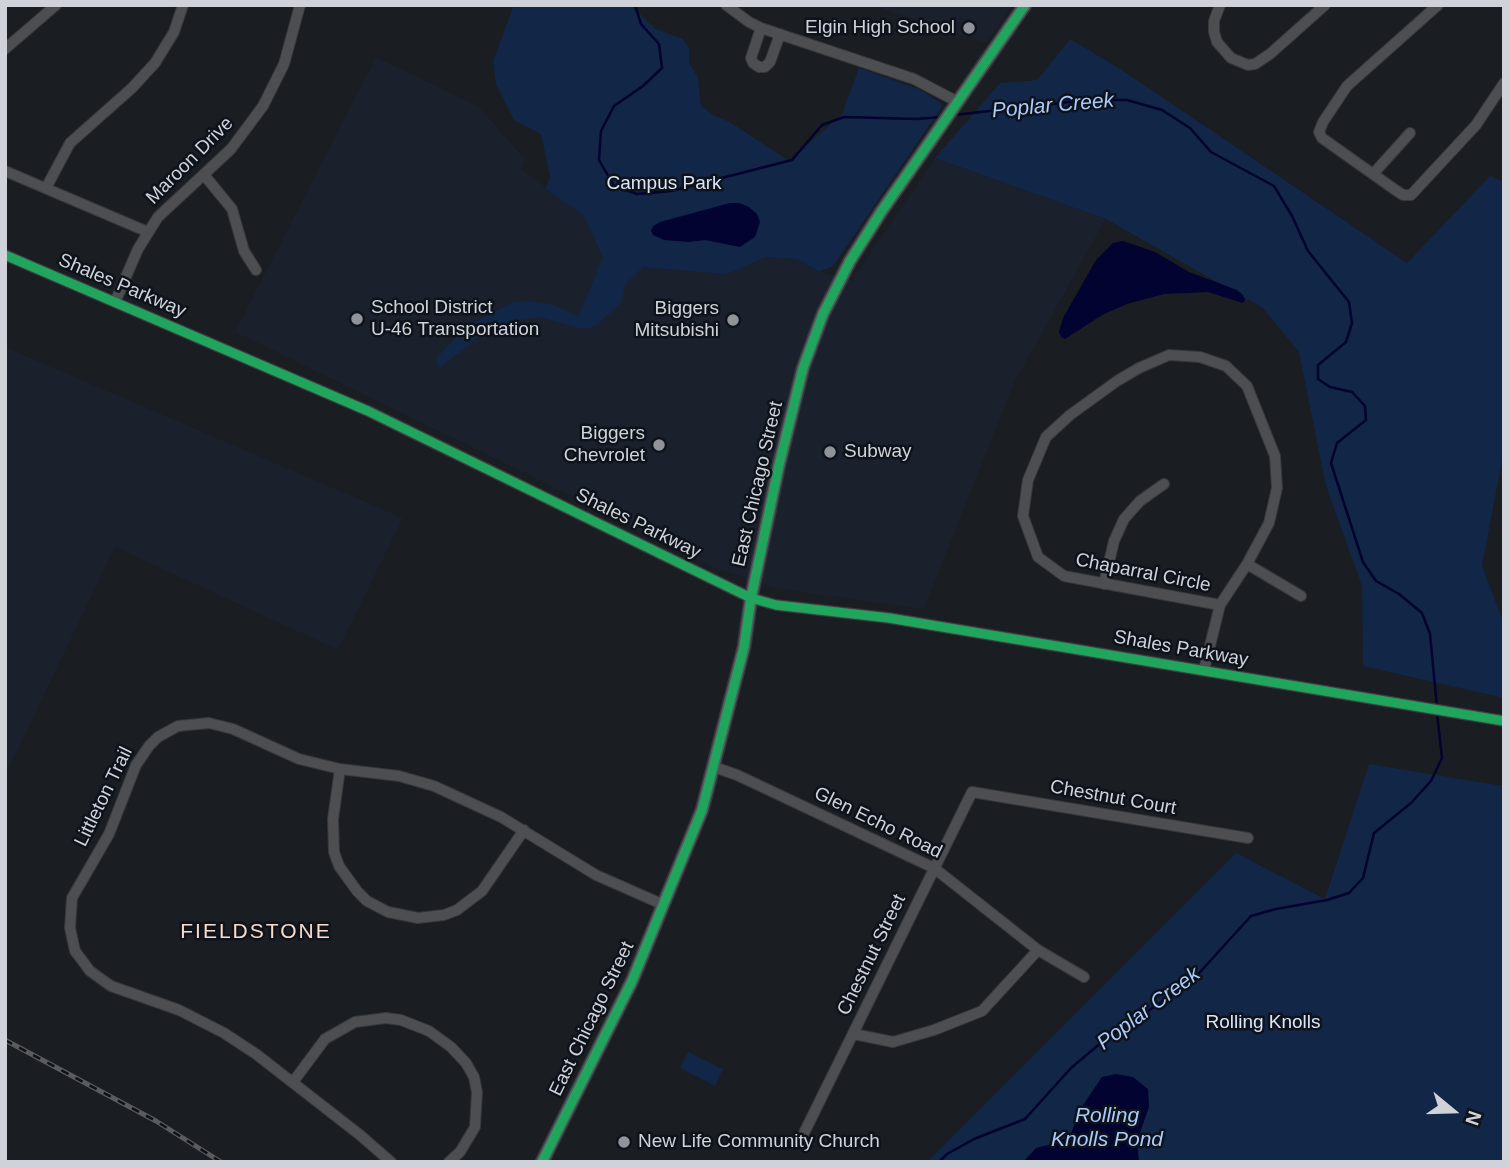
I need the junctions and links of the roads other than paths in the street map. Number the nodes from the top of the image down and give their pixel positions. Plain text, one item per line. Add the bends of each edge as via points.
1 (56, 5) edge
2 (183, 5) edge
3 (300, 5) edge
4 (726, 5) edge
5 (1025, 5) edge
6 (1220, 5) edge
7 (1325, 5) edge
8 (1438, 5) edge
9 (761, 28) junction
10 (780, 34) junction
11 (5, 49) edge
12 (1504, 83) edge
13 (958, 102) junction
14 (1410, 133) dead end
15 (5, 171) edge
16 (1373, 174) junction
17 (205, 176) junction
18 (46, 188) junction
19 (148, 232) junction
20 (5, 255) edge
21 (256, 270) dead end
22 (115, 302) junction
23 (1164, 484) dead end
24 (1247, 564) junction
25 (1104, 584) junction
26 (1301, 596) dead end
27 (751, 598) junction
28 (1220, 605) junction
29 (1204, 670) junction
30 (1504, 721) edge
31 (714, 767) junction
32 (341, 769) junction
33 (972, 792) joint
34 (523, 830) junction
35 (1248, 838) dead end
36 (934, 868) junction
37 (664, 905) junction
38 (1038, 950) junction
39 (1084, 977) dead end
40 (854, 1034) junction
41 (293, 1082) junction
42 (804, 1133) dead end
43 (391, 1162) edge
44 (449, 1162) edge
45 (542, 1162) edge

1 - 11 street
2 - 18 street via 174,33 155,63 70,144
3 - 17 street, Maroon Drive via 284,64 263,106
4 - 9 street
5 - 13 main road, East Chicago Street
6 - 7 street via 1214,32 1222,50 1248,65 1270,54
8 - 16 street via 1346,86 1327,113 1322,138
9 - 10 street
9 - 10 street via 751,58 759,67 770,62
10 - 13 street via 914,79
12 - 16 street via 1476,125 1411,195 1403,195
13 - 27 main road, East Chicago Street via 850,261 823,314 803,368
14 - 16 street
15 - 18 street
17 - 19 street, Maroon Drive via 171,204
17 - 21 street via 232,209 244,251
18 - 19 street
19 - 22 street, Maroon Drive
20 - 22 street, Shales Parkway
22 - 27 street, Shales Parkway via 368,411
23 - 25 street via 1140,500 1124,519
24 - 25 street, Chaparral Circle via 1269,523 1277,488 1275,456 1247,386 1226,366 1200,357 1169,355 1117,381 1070,415 1046,438 1028,480 1023,516 1038,557 1064,576
24 - 26 street
24 - 28 street, Chaparral Circle
25 - 28 street, Chaparral Circle
27 - 29 street, Shales Parkway
27 - 31 main road, East Chicago Street via 744,647
28 - 29 street, Chaparral Circle
29 - 30 street, Shales Parkway
31 - 36 street, Glen Echo Road
31 - 37 main road, East Chicago Street
32 - 34 street, Littleton Trail via 399,776 434,786
32 - 34 street via 332,835 336,859 357,891 388,912 418,919 457,910 482,891
32 - 41 street, Littleton Trail via 288,755 225,726 192,723 168,731 140,757 109,834 79,883 70,912 75,951 99,978 200,1020
33 - 35 street, Chestnut Court
33 - 36 street, Chestnut Street
34 - 37 street, Littleton Trail via 596,875
36 - 38 street, Glen Echo Road
36 - 40 street, Chestnut Street
37 - 45 main road, East Chicago Street via 632,981
38 - 39 street, Glen Echo Road
38 - 40 street via 982,1012 893,1042
40 - 42 street, Chestnut Street
41 - 43 street, Littleton Trail
41 - 44 street via 325,1039 355,1022 393,1018 429,1031 466,1063 477,1092 475,1127

